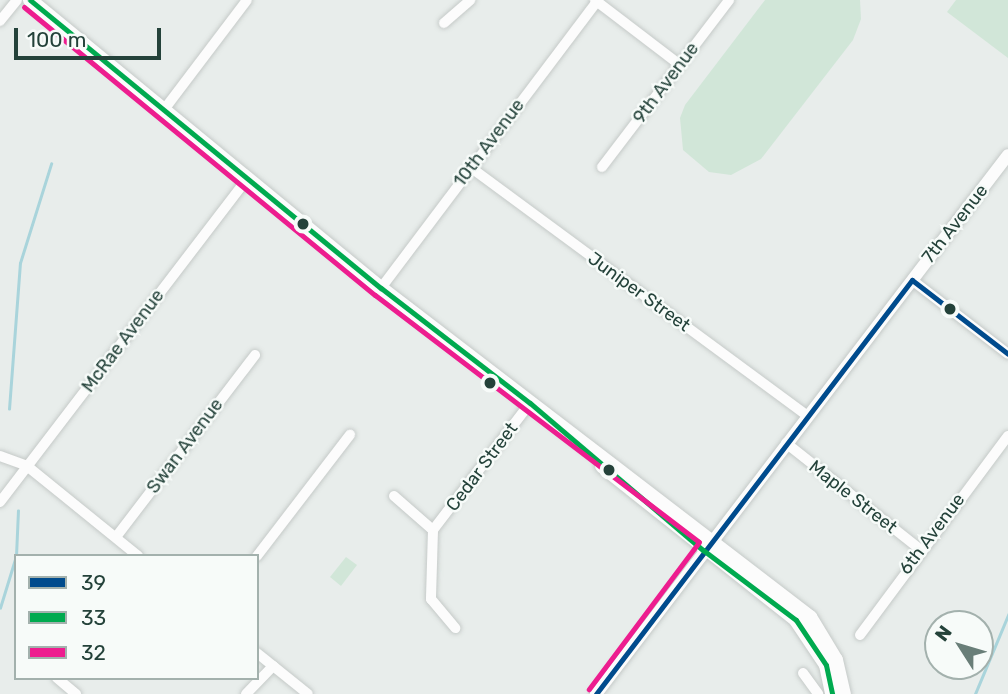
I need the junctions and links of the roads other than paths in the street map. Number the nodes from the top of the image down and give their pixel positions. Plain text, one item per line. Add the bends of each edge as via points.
1 (17, 0) edge
2 (30, 0) edge
3 (247, 0) edge
4 (470, 0) edge
5 (597, 0) edge
6 (729, 0) edge
7 (0, 22) edge
8 (444, 23) dead end
9 (680, 65) junction
10 (163, 111) junction
11 (1008, 155) edge
12 (470, 167) junction
13 (602, 167) dead end
14 (247, 179) junction
15 (912, 280) junction
16 (381, 288) junction
17 (1008, 354) edge
18 (255, 355) dead end
19 (530, 403) junction
20 (808, 416) junction
21 (350, 436) dead end
22 (1008, 436) edge
23 (786, 443) junction
24 (0, 456) edge
25 (27, 466) junction
26 (394, 496) dead end
27 (0, 502) edge
28 (433, 530) junction
29 (116, 537) junction
30 (707, 545) junction
31 (920, 550) junction
32 (136, 554) edge
33 (259, 554) edge
34 (456, 628) dead end
35 (860, 635) dead end
36 (259, 655) edge
37 (273, 666) junction
38 (803, 673) dead end
39 (59, 680) edge
40 (76, 694) edge
41 (246, 694) edge
42 (308, 694) edge
43 (596, 694) edge
44 (818, 694) edge
45 (832, 694) edge
46 (844, 694) edge

1 - 7 street
2 - 10 main road
3 - 10 street
4 - 8 street
5 - 9 street
5 - 12 street, 10th Avenue
6 - 9 street, 9th Avenue
9 - 13 street, 9th Avenue
10 - 14 main road
11 - 15 street, 7th Avenue
12 - 16 street, 10th Avenue
12 - 20 street, Juniper Street
14 - 16 main road
14 - 25 street, McRae Avenue
15 - 17 street
15 - 20 street, 7th Avenue
16 - 19 main road
18 - 29 street, Swan Avenue
19 - 28 street, Cedar Street
19 - 30 main road
20 - 23 street, 7th Avenue
21 - 33 street
22 - 31 street, 6th Avenue
23 - 30 street, 7th Avenue
23 - 31 street, Maple Street
24 - 25 street
25 - 27 street, McRae Avenue
25 - 29 street
26 - 28 street, Cedar Street
28 - 34 street via 431,599
29 - 32 street
30 - 43 street, 7th Avenue
30 - 45 main road via 796,620 826,665
30 - 46 main road via 810,617 836,660
31 - 35 street, 6th Avenue
36 - 37 street
37 - 41 street
37 - 42 street
38 - 44 street
39 - 40 street

